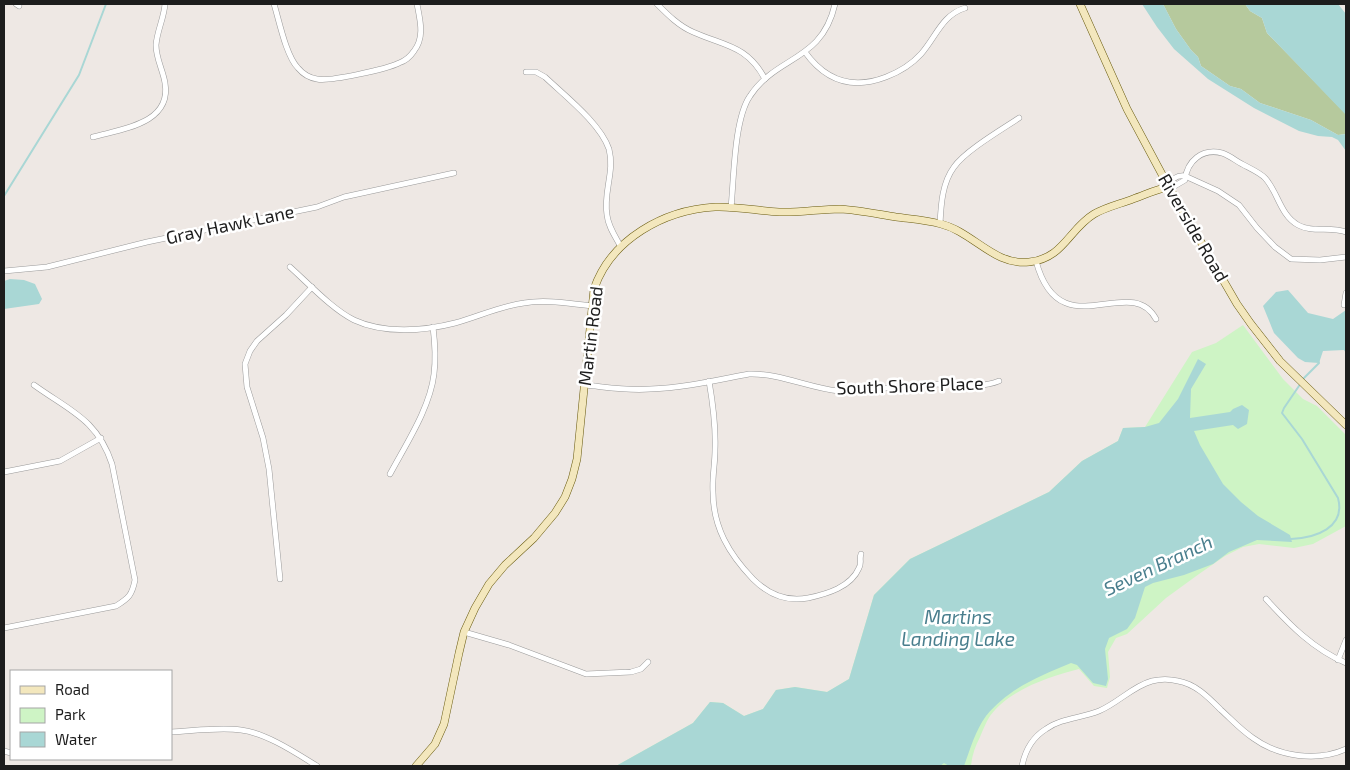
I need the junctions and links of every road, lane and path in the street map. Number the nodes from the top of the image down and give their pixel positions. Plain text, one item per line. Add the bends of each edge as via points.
1 (165, 4) edge
2 (274, 4) edge
3 (417, 4) edge
4 (657, 4) edge
5 (835, 4) edge
6 (1080, 4) edge
7 (965, 8) dead end
8 (805, 52) junction
9 (526, 72) dead end
10 (765, 78) junction
11 (1019, 118) dead end
12 (93, 137) dead end
13 (454, 173) dead end
14 (1185, 176) junction
15 (1169, 187) junction
16 (731, 208) junction
17 (940, 224) junction
18 (1346, 232) edge
19 (621, 246) junction
20 (1346, 258) edge
21 (1036, 261) junction
22 (290, 266) dead end
23 (4, 271) edge
24 (312, 287) junction
25 (1346, 293) edge
26 (1344, 304) dead end
27 (593, 306) junction
28 (1156, 319) dead end
29 (433, 328) junction
30 (709, 381) junction
31 (999, 381) dead end
32 (34, 385) dead end
33 (585, 385) junction
34 (1346, 426) edge
35 (100, 438) junction
36 (4, 472) edge
37 (390, 474) dead end
38 (861, 554) dead end
39 (280, 579) dead end
40 (1266, 599) dead end
41 (4, 628) edge
42 (464, 632) junction
43 (1346, 640) edge
44 (1338, 660) junction
45 (648, 662) dead end
46 (1346, 663) edge
47 (172, 732) edge
48 (1346, 749) edge
49 (318, 766) edge
50 (416, 766) edge
51 (1022, 766) edge

1 - 12 street via 156,46 165,83 160,108 145,122
2 - 3 street via 296,67 310,77 325,80 396,65 407,59 415,50 421,32
4 - 10 street via 686,28 742,51
5 - 8 street via 827,28
6 - 15 street, Riverside Road via 1127,108
7 - 8 street via 948,16 911,64 877,80 856,83 836,79 819,68
8 - 10 street
9 - 19 street via 536,72 545,77 596,125 603,136 611,165 607,215
10 - 16 street via 749,96 740,116
11 - 17 street via 963,157 953,168 944,188
13 - 23 street, Gray Hawk Lane via 344,197 317,207 47,266
14 - 15 street via 1178,185
14 - 18 street via 1191,161 1200,155 1223,153 1265,178 1285,212 1298,225
14 - 20 street via 1239,205 1269,241 1291,259
15 - 21 street, Martin Road via 1094,214 1059,250
15 - 34 street, Riverside Road via 1238,304 1266,344
16 - 17 street, Martin Road via 781,212 842,209
16 - 19 street, Martin Road via 702,208 675,215 641,230
17 - 21 street, Martin Road via 965,233 1004,259
19 - 27 street, Martin Road via 599,275
21 - 28 street via 1046,286 1065,302 1087,308 1132,302 1147,308
22 - 24 street
24 - 29 street via 342,313 365,325
24 - 39 street via 257,341 245,364 247,387 269,469
25 - 26 street
27 - 29 street via 524,303
27 - 33 street, Martin Road
29 - 37 street via 436,360 431,390
30 - 31 street, South Shore Place via 762,373 823,388 855,391 926,384 984,385
30 - 33 street, South Shore Place via 648,390
30 - 38 street via 715,431 714,510 724,540 742,567 770,593 803,599 828,593 846,583 859,569
32 - 35 street via 80,415
33 - 42 street, Martin Road via 577,460 565,497 544,528 489,584
35 - 36 street via 60,461
35 - 41 street via 112,464 135,580 133,592 116,606
40 - 44 street via 1310,644
42 - 45 street via 586,674 632,672
42 - 50 street, Martin Road via 444,724 434,744
43 - 44 street
44 - 46 street
47 - 49 street via 242,730 267,737
48 - 51 street via 1318,756 1299,756 1272,748 1254,739 1194,686 1164,679 1142,685 1099,711 1046,729 1031,744

